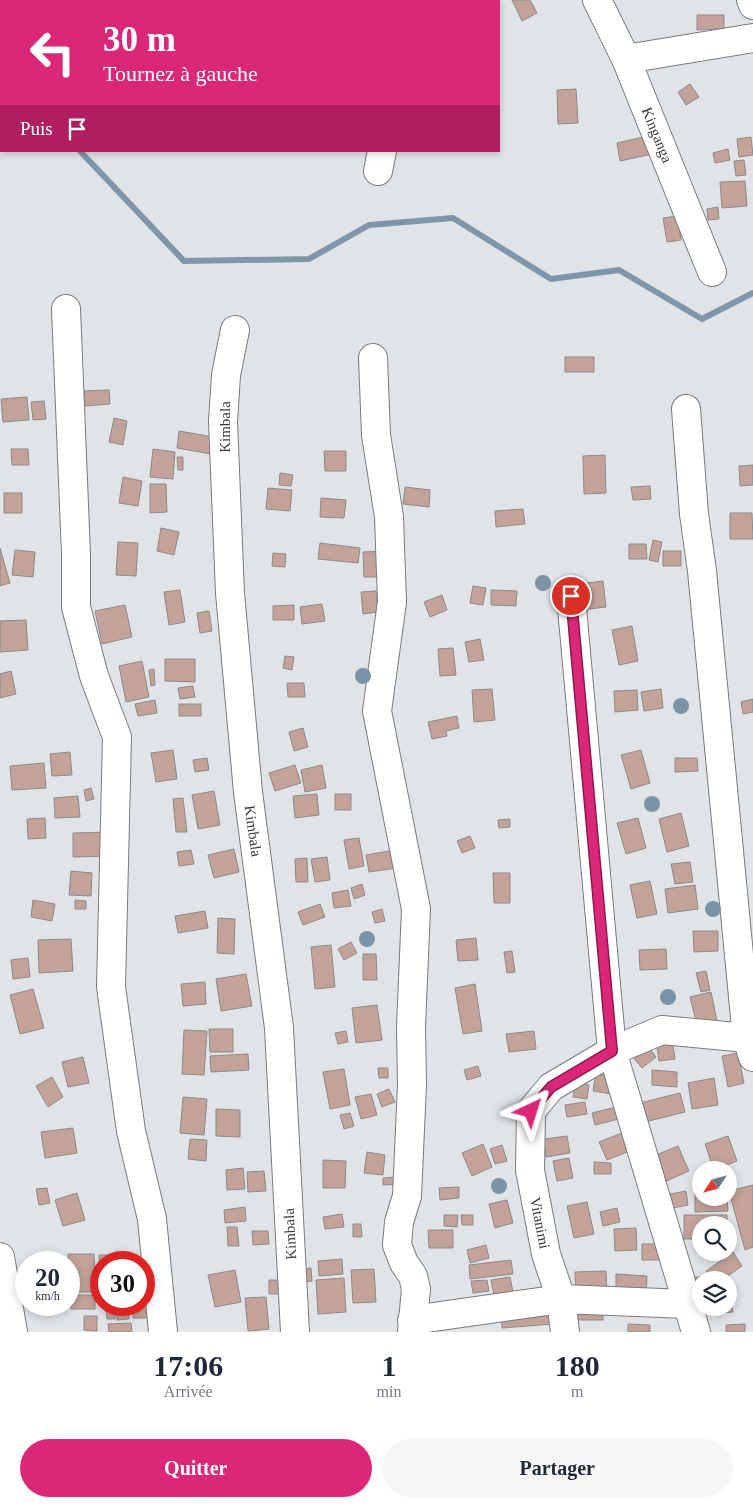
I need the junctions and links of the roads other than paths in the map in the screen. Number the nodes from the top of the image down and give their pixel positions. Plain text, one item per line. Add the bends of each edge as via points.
1 (597, 0) edge
2 (751, 0) edge
3 (753, 4) edge
4 (753, 38) edge
5 (626, 59) junction
6 (712, 272) dead end
7 (66, 310) dead end
8 (235, 330) dead end
9 (373, 358) dead end
10 (686, 409) dead end
11 (571, 596) dead end
12 (751, 1044) edge
13 (612, 1051) junction
14 (0, 1257) edge
15 (561, 1298) junction
16 (687, 1304) junction
17 (412, 1326) edge
18 (13, 1332) edge
19 (163, 1332) edge
20 (295, 1332) edge
21 (565, 1332) edge
22 (696, 1332) edge

1 - 5 street, Kinganga
2 - 3 street
4 - 5 street
5 - 6 street, Kinganga
7 - 19 street via 76,607 94,676 117,737 112,987 132,1131 152,1219
8 - 20 street, Kimbala via 226,375 223,422 230,593 248,792 279,1028
9 - 17 street via 376,435 389,517 392,602 377,711 416,909 407,1196 399,1222 397,1245 416,1289
10 - 12 street via 694,514
11 - 13 street
12 - 13 street via 662,1030
13 - 15 street, Vitanimi via 551,1087 531,1111 530,1170 546,1254
13 - 16 street
14 - 18 street
15 - 16 street
15 - 17 street
15 - 21 street, Vitanimi
16 - 22 street

